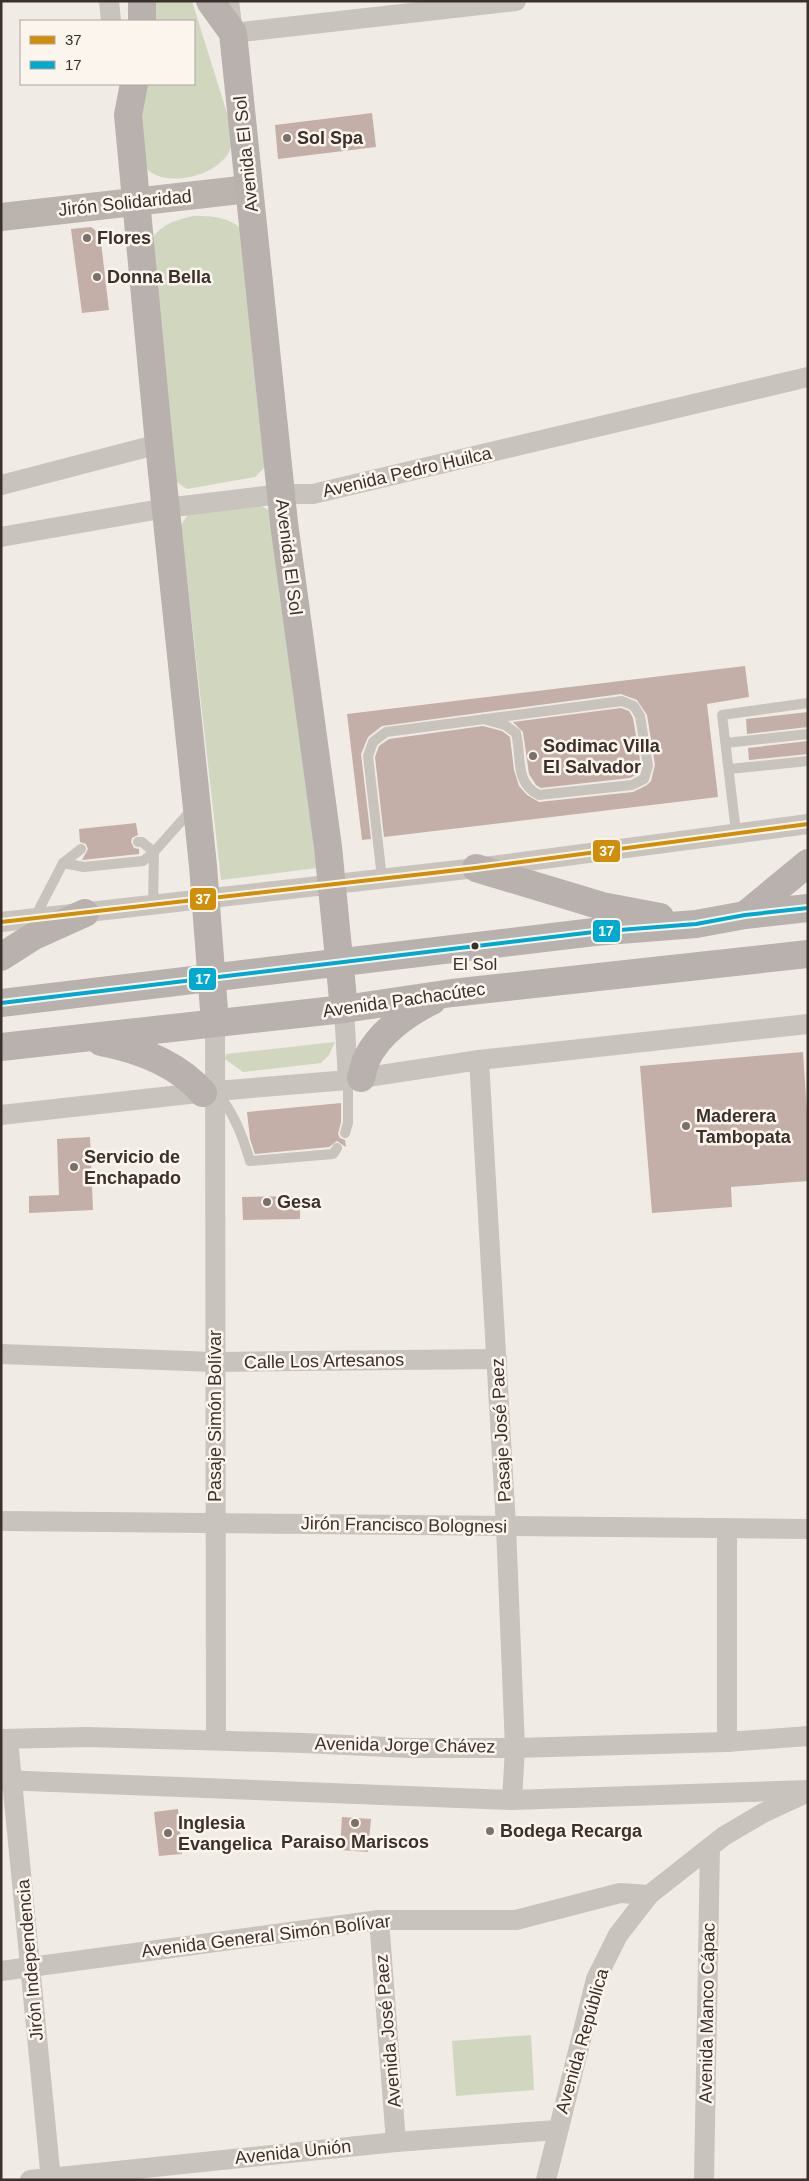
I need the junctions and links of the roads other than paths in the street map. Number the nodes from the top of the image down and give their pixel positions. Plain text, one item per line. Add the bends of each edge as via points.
1 (109, 1) edge
2 (142, 1) edge
3 (210, 1) edge
4 (229, 1) edge
5 (516, 1) edge
6 (112, 20) edge
7 (142, 20) edge
8 (233, 33) junction
9 (123, 85) edge
10 (134, 85) edge
11 (128, 115) junction
12 (249, 190) junction
13 (137, 202) junction
14 (1, 217) edge
15 (808, 377) edge
16 (159, 444) junction
17 (1, 485) edge
18 (281, 494) junction
19 (166, 508) junction
20 (1, 537) edge
21 (808, 702) edge
22 (482, 719) junction
23 (808, 734) edge
24 (726, 743) junction
25 (808, 761) edge
26 (729, 769) junction
27 (197, 804) junction
28 (808, 824) edge
29 (736, 832) junction
30 (138, 842) dead end
31 (81, 849) dead end
32 (154, 852) junction
33 (63, 863) junction
34 (808, 863) edge
35 (476, 868) junction
36 (382, 878) junction
37 (332, 884) junction
38 (206, 899) junction
39 (153, 904) junction
40 (808, 908) edge
41 (85, 913) junction
42 (745, 915) junction
43 (34, 919) junction
44 (1, 922) edge
45 (696, 924) junction
46 (807, 954) edge
47 (1, 957) edge
48 (340, 963) junction
49 (212, 978) junction
50 (452, 993) junction
51 (1, 1003) edge
52 (344, 1009) junction
53 (215, 1023) junction
54 (808, 1024) edge
55 (82, 1039) junction
56 (1, 1048) edge
57 (479, 1060) junction
58 (354, 1079) junction
59 (209, 1092) junction
60 (1, 1115) edge
61 (345, 1126) dead end
62 (337, 1148) dead end
63 (1, 1354) edge
64 (497, 1359) junction
65 (214, 1362) junction
66 (1, 1521) edge
67 (215, 1524) junction
68 (506, 1526) junction
69 (727, 1528) junction
70 (808, 1528) edge
71 (808, 1736) edge
72 (5, 1740) edge
73 (216, 1740) junction
74 (727, 1742) junction
75 (515, 1748) junction
76 (7, 1780) edge
77 (808, 1791) edge
78 (512, 1800) junction
79 (710, 1847) junction
80 (649, 1895) junction
81 (378, 1920) junction
82 (30, 1967) junction
83 (1, 1971) edge
84 (557, 2130) junction
85 (396, 2142) junction
86 (51, 2178) edge
87 (30, 2180) edge
88 (546, 2180) edge
89 (704, 2180) edge

1 - 6 street
2 - 7 main road
3 - 8 main road, Avenida El Sol
4 - 8 street, Avenida El Sol
5 - 8 street
8 - 12 main road, Avenida El Sol
9 - 11 street
10 - 11 main road
11 - 13 main road
12 - 13 street, Jirón Solidaridad
12 - 18 main road, Avenida El Sol
13 - 14 street, Jirón Solidaridad
13 - 16 main road
15 - 18 street, Avenida Pedro Huilca via 313,494
16 - 17 street
16 - 19 main road
18 - 19 street, Avenida Pedro Huilca
18 - 37 main road, Avenida El Sol
19 - 20 street, Avenida Pedro Huilca
19 - 27 main road
21 - 24 lane via 722,715
22 - 22 lane via 505,725 516,733 523,781 530,791 539,795 632,785 644,779 648,766 640,716 634,706 622,701
22 - 36 lane via 386,732 373,742 368,756
23 - 24 lane
24 - 26 lane
25 - 26 lane
26 - 29 lane
27 - 32 lane
27 - 38 main road
28 - 29 street
29 - 35 street
30 - 32 lane
31 - 33 lane
32 - 33 lane via 143,862 84,867
32 - 39 lane
33 - 43 lane
34 - 42 main road
35 - 36 street
35 - 45 main road via 602,906
36 - 37 street
37 - 38 street
37 - 48 main road, Avenida El Sol
38 - 39 street
38 - 49 main road
39 - 41 street
40 - 42 main road
41 - 43 street
41 - 47 main road via 34,936
42 - 45 main road
43 - 44 street
45 - 48 main road via 594,932
46 - 50 main road, Avenida Pachacútec
48 - 49 main road
48 - 52 main road, Avenida El Sol
49 - 51 main road
49 - 53 main road
50 - 52 main road, Avenida Pachacútec
50 - 58 main road via 415,1010 382,1036
52 - 53 main road, Avenida Pachacútec
52 - 58 street, Avenida El Sol
53 - 55 main road, Avenida Pachacútec
53 - 59 street
54 - 57 street
55 - 56 main road, Avenida Pachacútec
55 - 59 main road via 128,1048 157,1059
57 - 58 street
57 - 64 street, Pasaje José Paez
58 - 59 street
58 - 61 lane
59 - 60 street
59 - 62 lane via 231,1110 246,1133 250,1161 333,1154
59 - 65 street, Pasaje Simón Bolívar
63 - 65 street, Calle Los Artesanos
64 - 65 street, Calle Los Artesanos
64 - 68 street, Pasaje José Paez
65 - 67 street, Pasaje Simón Bolívar
66 - 67 street, Jirón Francisco Bolognesi
67 - 68 street, Jirón Francisco Bolognesi
67 - 73 street, Pasaje Simón Bolívar
68 - 69 street, Jirón Francisco Bolognesi
68 - 75 street, Pasaje José Paez
69 - 70 street, Jirón Francisco Bolognesi
69 - 74 street
71 - 74 street, Avenida Jorge Chávez
72 - 73 street, Avenida Jorge Chávez via 87,1737
72 - 76 street, Jirón Independencia
73 - 75 street, Avenida Jorge Chávez via 409,1748
74 - 75 street, Avenida Jorge Chávez
75 - 78 street, Pasaje José Paez
76 - 78 street
76 - 82 street, Jirón Independencia
77 - 78 street
77 - 79 street, Avenida República via 763,1813
79 - 80 street, Avenida República
79 - 89 street, Avenida Manco Cápac
80 - 81 street, Avenida General Simón Bolívar via 620,1893 516,1920
80 - 84 street, Avenida República via 618,1935 596,1979
81 - 82 street, Avenida General Simón Bolívar
81 - 85 street, Avenida José Paez
82 - 83 street, Avenida General Simón Bolívar
82 - 86 street, Jirón Independencia
84 - 85 street, Avenida Unión
84 - 88 street, Avenida República
85 - 86 street, Avenida Unión
86 - 87 street, Avenida Unión

